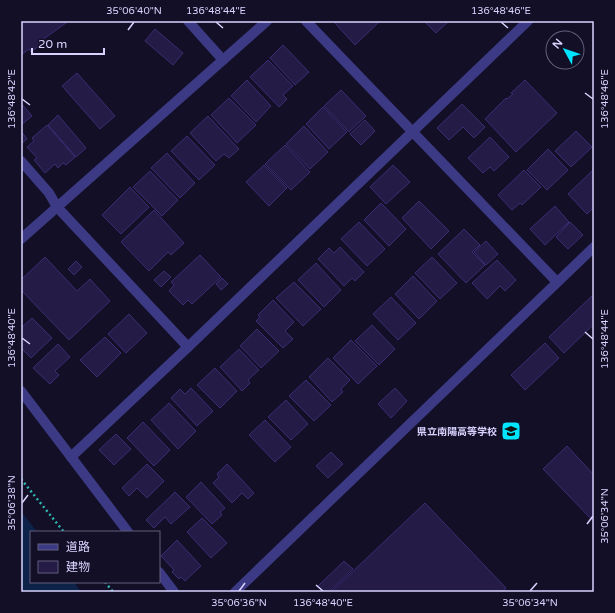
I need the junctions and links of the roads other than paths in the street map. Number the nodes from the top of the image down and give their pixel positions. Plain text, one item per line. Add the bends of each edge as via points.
1 (188, 21) edge
2 (267, 21) edge
3 (306, 21) edge
4 (528, 21) edge
5 (223, 60) junction
6 (412, 133) junction
7 (21, 161) edge
8 (57, 207) junction
9 (21, 239) edge
10 (594, 247) edge
11 (557, 282) junction
12 (188, 347) junction
13 (21, 391) edge
14 (71, 457) junction
15 (127, 531) edge
16 (160, 573) edge
17 (174, 592) edge
18 (235, 592) edge

1 - 5 street
2 - 5 street
3 - 6 street
4 - 6 street
5 - 8 street
6 - 11 street
6 - 12 street
7 - 8 street via 49,193
8 - 9 street
8 - 12 street
10 - 11 street
11 - 18 street
12 - 14 street
13 - 14 street
14 - 15 street
16 - 17 street

